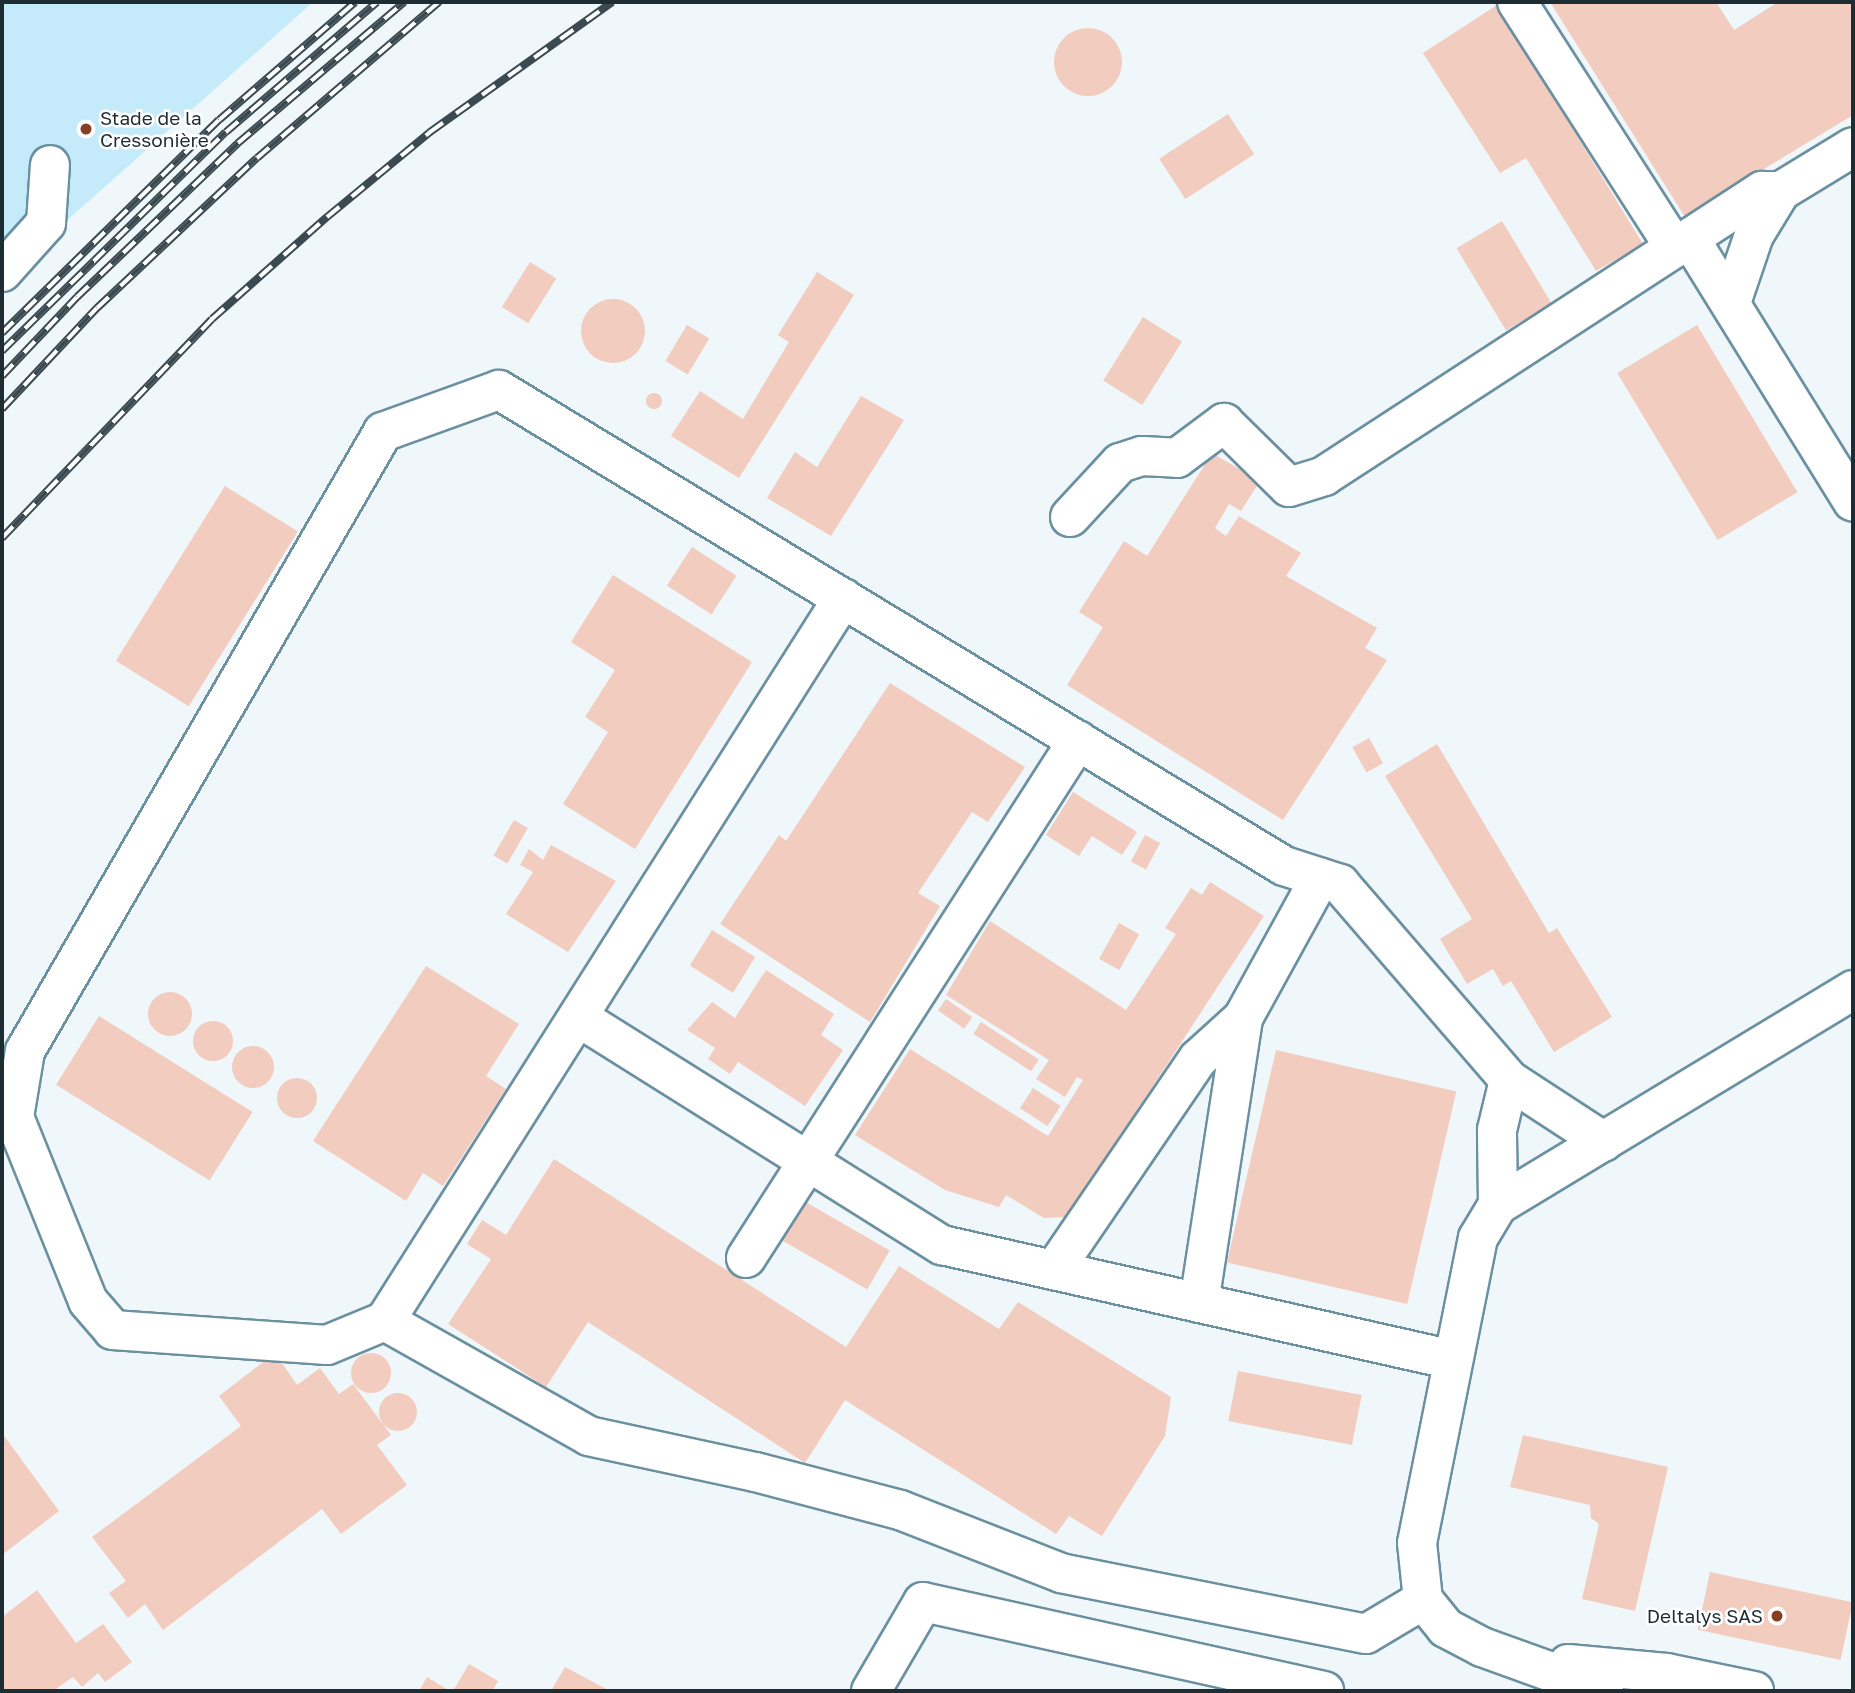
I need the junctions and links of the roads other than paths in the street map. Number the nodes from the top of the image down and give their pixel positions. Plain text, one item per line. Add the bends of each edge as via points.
1 (1517, 2) edge
2 (1853, 147) edge
3 (50, 166) dead end
4 (1781, 191) junction
5 (1682, 244) junction
6 (2, 272) edge
7 (1732, 300) junction
8 (1853, 502) edge
9 (1070, 517) dead end
10 (843, 598) junction
11 (1078, 740) junction
12 (1320, 878) junction
13 (1853, 990) edge
14 (578, 1017) junction
15 (1243, 1018) junction
16 (1509, 1080) junction
17 (1604, 1142) junction
18 (807, 1164) junction
19 (1498, 1205) junction
20 (747, 1258) dead end
21 (1054, 1270) junction
22 (1199, 1303) junction
23 (385, 1321) junction
24 (1453, 1360) junction
25 (1423, 1601) junction
26 (1524, 1660) junction
27 (871, 1691) edge
28 (1324, 1691) edge
29 (1604, 1691) edge
30 (1754, 1691) edge

1 - 5 street
2 - 4 street
3 - 6 street via 46,223
4 - 5 street via 1762,191
4 - 7 street via 1754,235
5 - 7 street
5 - 9 street via 1324,476 1289,486 1224,423 1177,458 1142,456 1120,463
7 - 8 street
10 - 11 street
10 - 14 street
10 - 23 street via 499,390 383,432 25,1051 14,1117 88,1301 113,1330 327,1345
11 - 12 street via 1284,866
11 - 18 street
12 - 15 street
12 - 16 street via 1340,884
13 - 17 street
14 - 18 street
14 - 23 street
15 - 21 street via 1198,1059
15 - 22 street
16 - 17 street
16 - 19 street via 1497,1130
17 - 19 street
18 - 20 street
18 - 21 street via 942,1245
19 - 24 street via 1478,1238
21 - 22 street
22 - 24 street
23 - 25 street via 589,1436 900,1510 1060,1573 1366,1634
24 - 25 street via 1417,1544
25 - 26 street via 1446,1628 1482,1647
26 - 29 street
26 - 30 street via 1667,1673
27 - 28 street via 923,1602

